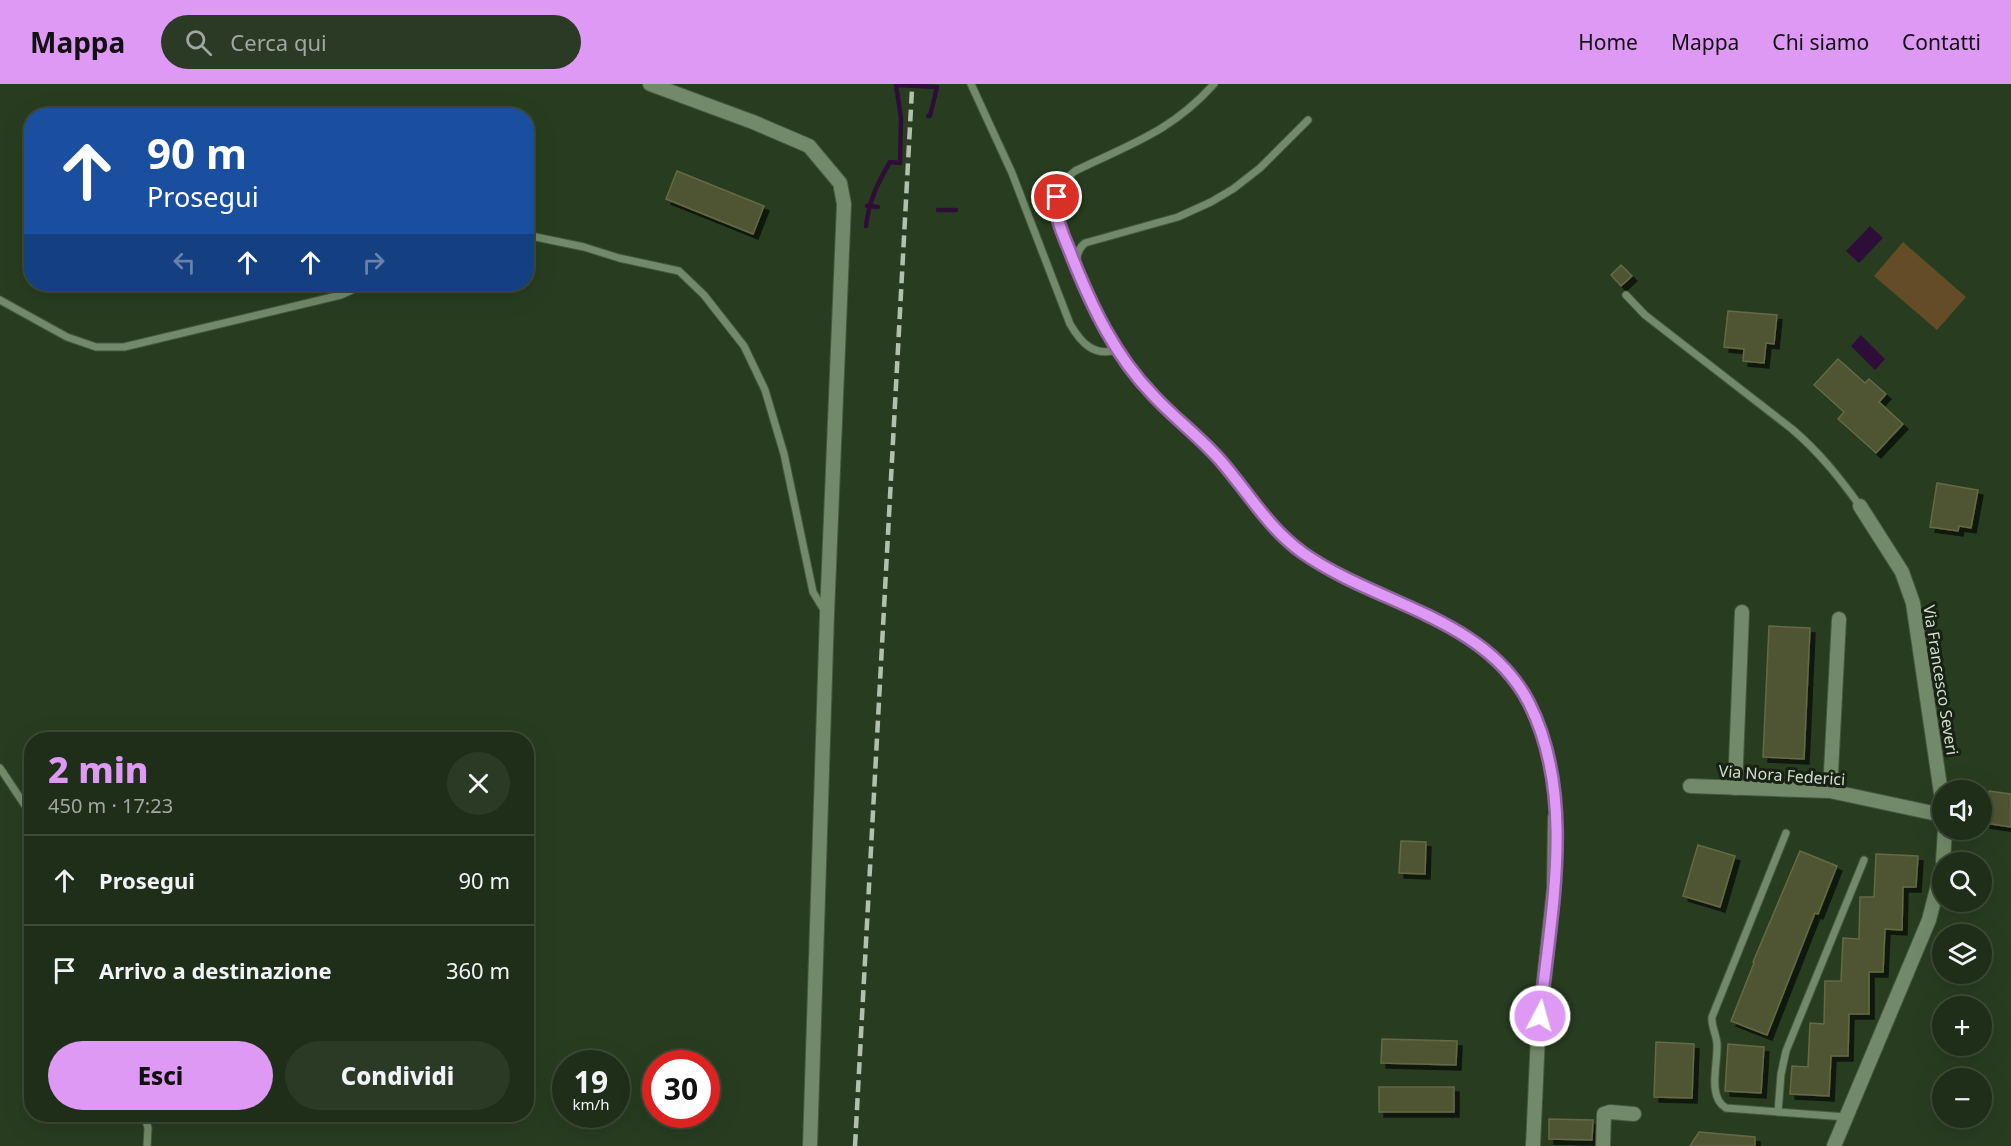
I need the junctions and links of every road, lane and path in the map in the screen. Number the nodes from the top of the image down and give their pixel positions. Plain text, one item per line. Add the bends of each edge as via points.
1 (650, 84) edge
2 (971, 84) edge
3 (1214, 84) edge
4 (1308, 120) dead end
5 (534, 237) edge
6 (1077, 268) junction
7 (350, 291) edge
8 (1626, 295) dead end
9 (0, 300) edge
10 (1116, 350) junction
11 (1860, 506) joint
12 (1742, 612) dead end
13 (827, 614) junction
14 (1839, 619) dead end
15 (0, 768) edge
16 (1939, 780) edge
17 (1690, 786) dead end
18 (1735, 788) junction
19 (1830, 791) junction
20 (24, 804) edge
21 (1932, 813) edge
22 (1555, 818) joint
23 (1786, 833) dead end
24 (1864, 860) dead end
25 (1932, 908) edge
26 (1778, 1112) junction
27 (1634, 1114) dead end
28 (1846, 1117) junction
29 (146, 1122) edge
30 (147, 1146) edge
31 (810, 1146) edge
32 (1533, 1146) edge
33 (1603, 1146) edge
34 (1834, 1146) edge

1 - 13 street via 809,146 840,183 844,204
2 - 10 lane via 1012,173 1070,324 1088,347 1103,352
3 - 6 lane via 1166,127 1065,179 1056,209
4 - 6 lane via 1260,168 1222,196 1178,217 1085,243 1078,254
5 - 13 lane via 679,271 704,295 744,346 765,390 784,454 813,592
6 - 10 lane
7 - 9 lane via 124,347 96,347 67,338
8 - 11 lane via 1645,315 1814,447
10 - 22 lane via 1151,394 1218,457 1261,513 1293,545 1340,574 1465,635 1506,668 1523,692 1542,735
11 - 16 street, Via Francesco Severi via 1902,572 1913,603
12 - 18 street
13 - 31 street
14 - 19 street
15 - 20 lane
17 - 18 street, Via Nora Federici
18 - 19 street, Via Nora Federici
19 - 21 street, Via Nora Federici
22 - 32 street via 1554,889 1538,1035
23 - 26 lane via 1712,1017 1719,1103 1726,1108
24 - 26 lane via 1786,1051
25 - 28 street
26 - 28 lane
27 - 33 street via 1604,1114
28 - 34 street
29 - 30 lane

